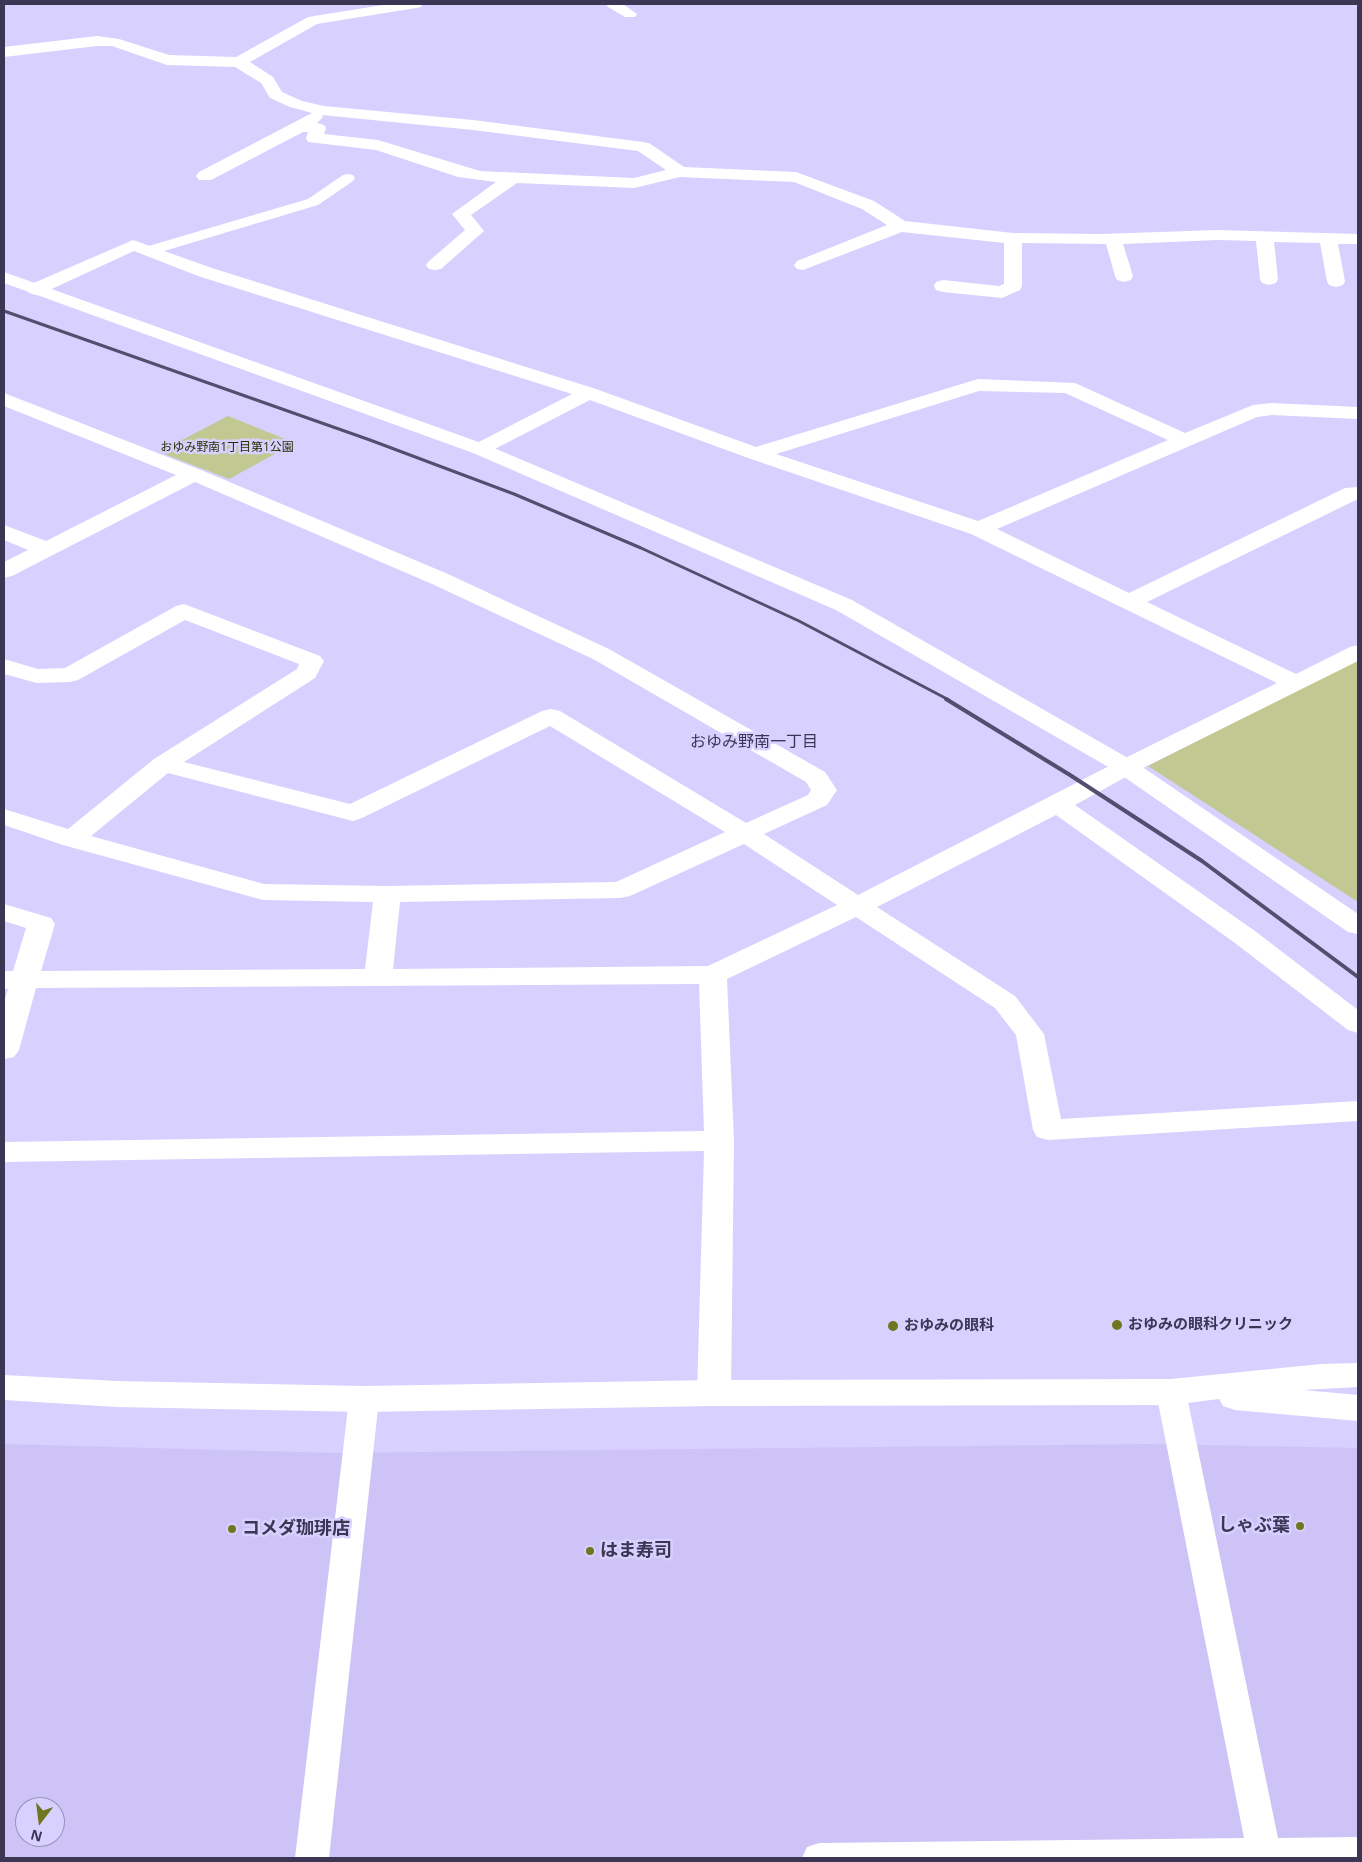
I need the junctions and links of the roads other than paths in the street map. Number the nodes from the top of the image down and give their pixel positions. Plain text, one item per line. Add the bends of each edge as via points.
1 (416, 4) edge
2 (614, 4) edge
3 (630, 14) dead end
4 (4, 52) edge
5 (239, 62) junction
6 (324, 111) junction
7 (300, 127) junction
8 (680, 172) junction
9 (204, 176) dead end
10 (514, 177) junction
11 (348, 178) dead end
12 (900, 226) junction
13 (1264, 236) junction
14 (1013, 238) junction
15 (1328, 238) junction
16 (1113, 239) junction
17 (1358, 239) edge
18 (148, 251) junction
19 (434, 265) dead end
20 (803, 265) dead end
21 (1124, 276) dead end
22 (4, 278) edge
23 (1268, 279) dead end
24 (1336, 281) dead end
25 (943, 286) dead end
26 (36, 289) junction
27 (589, 393) junction
28 (4, 398) edge
29 (1358, 413) edge
30 (1186, 441) junction
31 (480, 449) junction
32 (755, 454) junction
33 (194, 474) junction
34 (1358, 493) edge
35 (978, 529) junction
36 (4, 532) edge
37 (46, 549) junction
38 (4, 571) edge
39 (1128, 602) junction
40 (1358, 652) edge
41 (4, 666) edge
42 (1296, 683) junction
43 (163, 764) junction
44 (1126, 767) junction
45 (1057, 804) junction
46 (4, 818) edge
47 (745, 833) junction
48 (72, 839) junction
49 (387, 894) junction
50 (859, 905) junction
51 (4, 912) edge
52 (1356, 922) edge
53 (713, 975) junction
54 (378, 976) junction
55 (15, 980) edge
56 (1358, 1024) edge
57 (4, 1050) edge
58 (1358, 1111) edge
59 (719, 1141) junction
60 (4, 1152) edge
61 (1358, 1375) edge
62 (4, 1388) edge
63 (1171, 1392) junction
64 (714, 1393) junction
65 (364, 1399) junction
66 (1358, 1408) edge
67 (1358, 1852) edge
68 (1264, 1853) junction
69 (312, 1858) edge
70 (819, 1858) edge

1 - 5 street via 313,20
2 - 3 street
4 - 5 street via 97,40 114,42 167,60
5 - 6 street via 267,80 276,95
6 - 7 street
6 - 8 street via 473,124 643,147
7 - 9 street
7 - 10 street via 318,128 314,138 378,144 464,173
8 - 10 street via 634,182
8 - 12 street via 796,177 868,205
10 - 19 street via 461,214 475,232
11 - 18 lane via 313,202
12 - 14 street
12 - 20 street
13 - 15 street
13 - 16 street
13 - 23 street
14 - 16 street
14 - 25 street via 1013,286 1002,292
15 - 17 street
15 - 24 street
16 - 21 street
18 - 26 street via 133,245
18 - 27 street via 205,272
22 - 26 street
26 - 31 street
27 - 31 street
27 - 32 street
28 - 33 street
29 - 30 street via 1253,411
30 - 32 street via 1068,387 978,385
30 - 35 street
31 - 44 street via 844,604
32 - 35 street
33 - 37 street
33 - 47 street via 440,579 601,654 816,777 824,790 818,800
34 - 39 street
35 - 39 street
36 - 37 street
37 - 38 street
39 - 42 street
40 - 42 street
41 - 43 street via 37,676 70,675 184,611 312,661 307,674
42 - 44 street
43 - 47 street via 353,813 551,716
43 - 48 street
44 - 45 street
44 - 52 street
45 - 50 street
45 - 56 street via 1245,937
46 - 48 street
47 - 49 street via 620,890
47 - 50 street
48 - 49 street via 263,892
49 - 54 street
50 - 53 street
50 - 58 street via 1005,1002 1030,1034 1048,1130
51 - 55 street via 41,924
53 - 54 street
53 - 59 street
54 - 55 street
55 - 57 street
59 - 60 street
59 - 64 street
61 - 63 street
62 - 65 street via 117,1394
63 - 64 street
63 - 66 street
63 - 68 lane
64 - 65 street
65 - 69 lane
67 - 68 lane
68 - 70 lane

